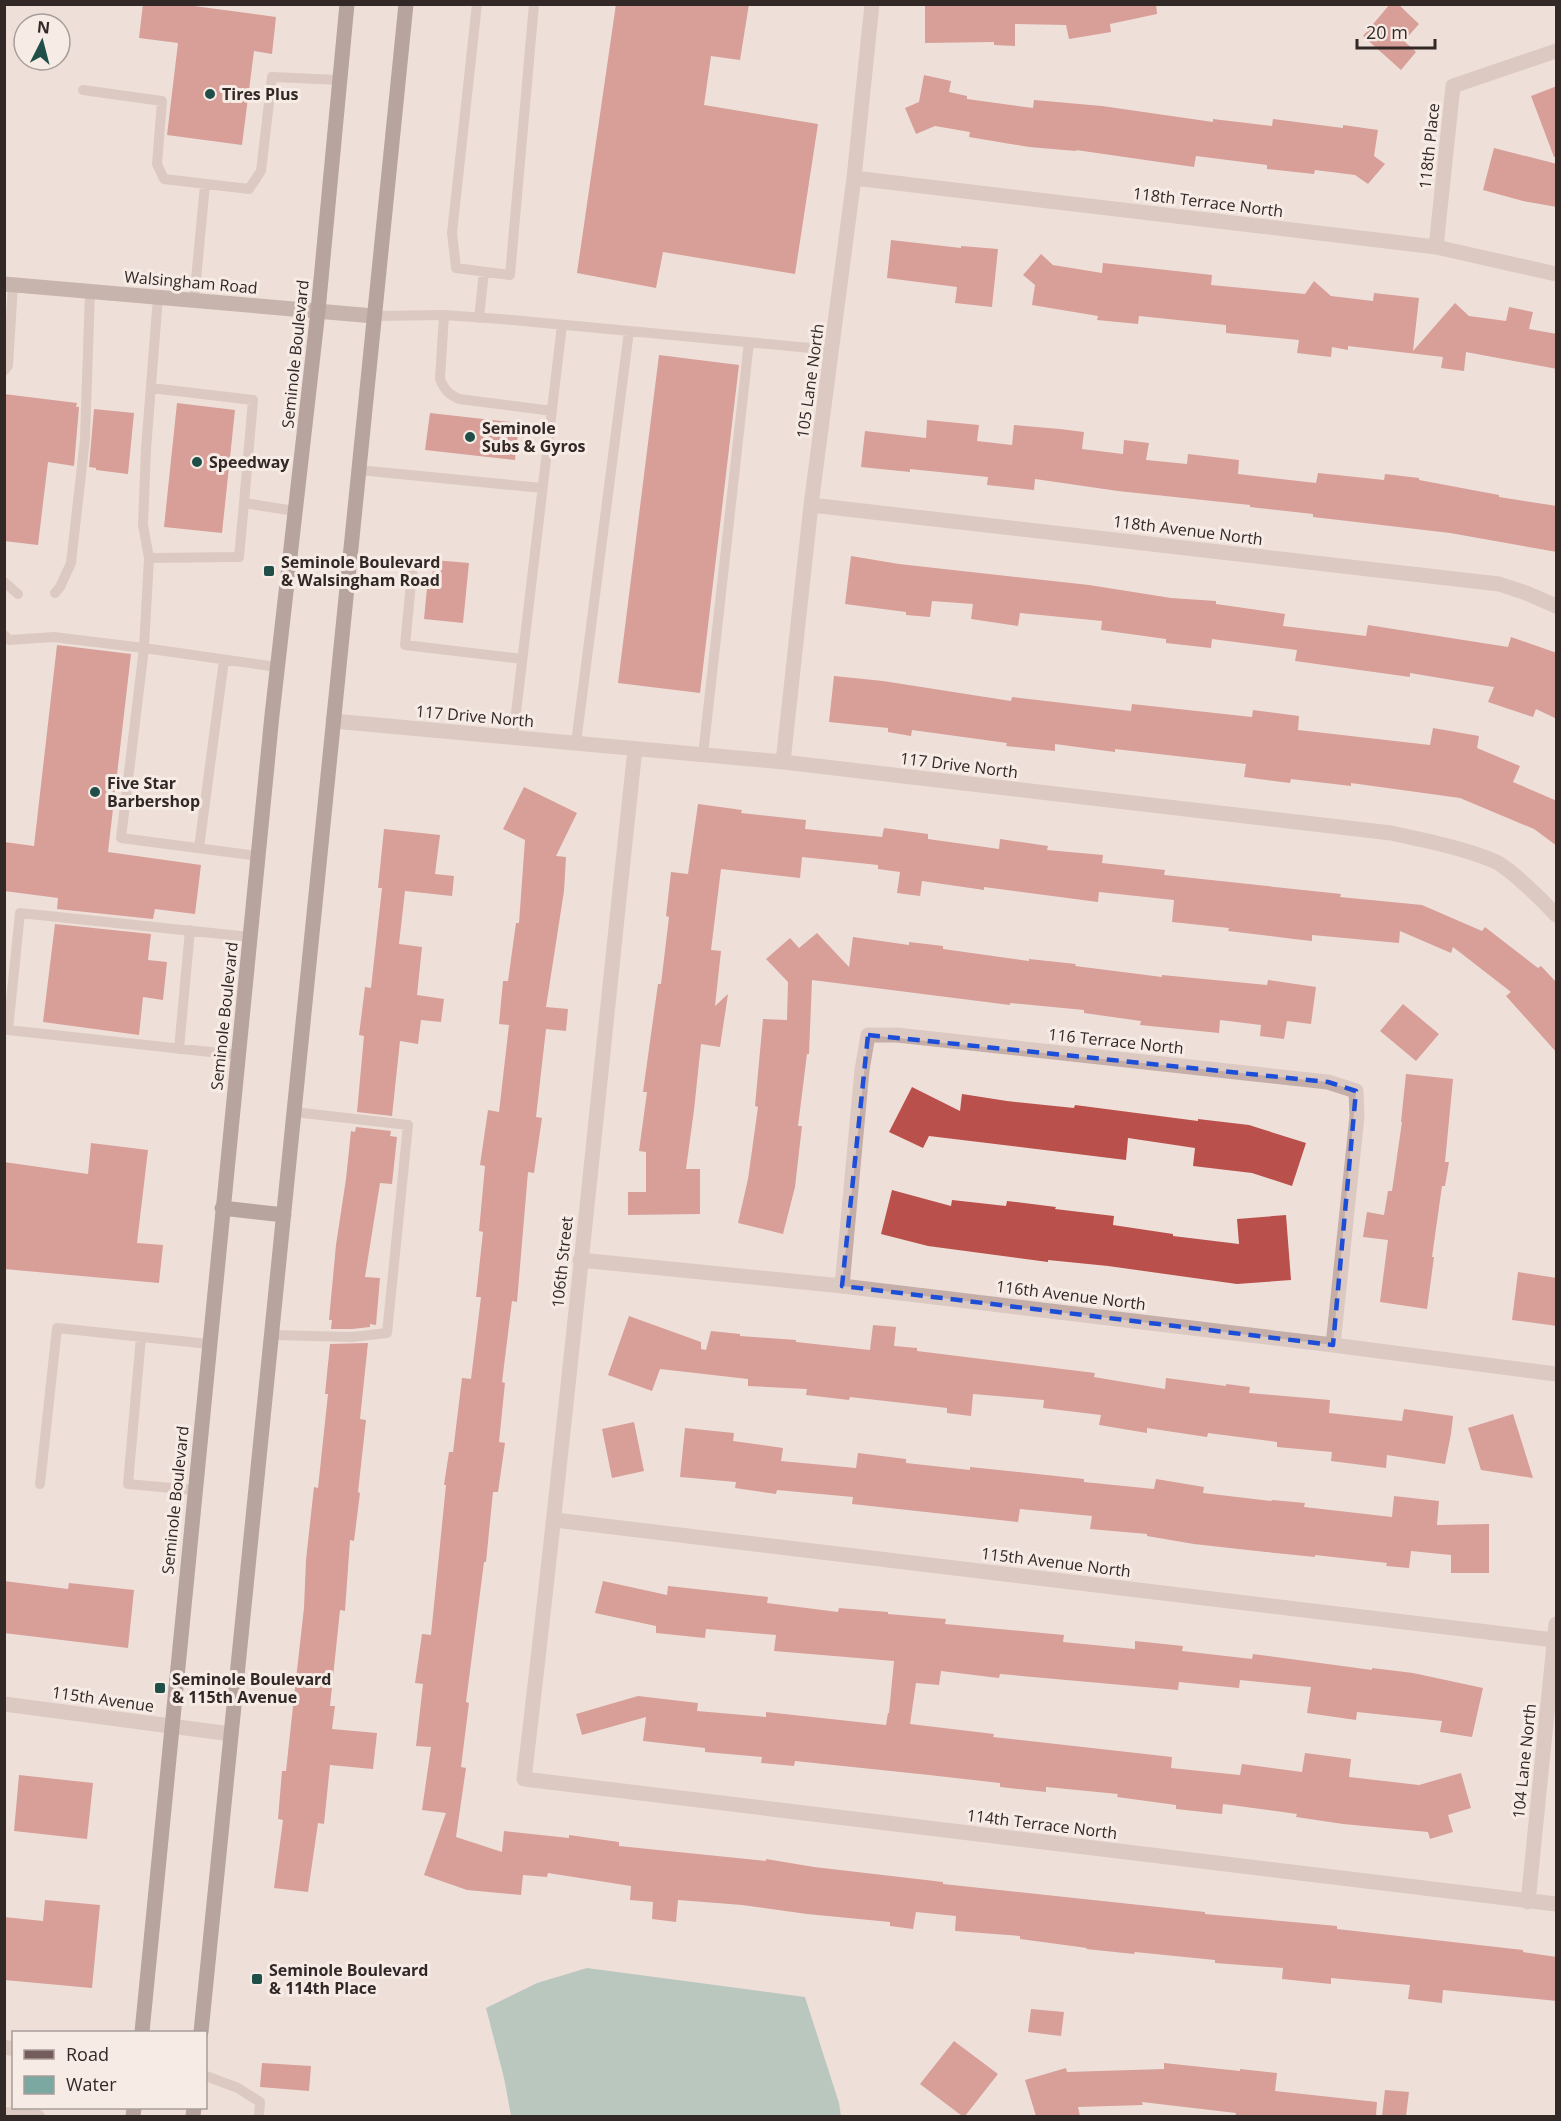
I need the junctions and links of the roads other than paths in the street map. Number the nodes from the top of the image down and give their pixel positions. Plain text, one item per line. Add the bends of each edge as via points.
1 (347, 4) edge
2 (406, 4) edge
3 (477, 4) edge
4 (534, 4) edge
5 (872, 4) edge
6 (1557, 51) edge
7 (340, 80) junction
8 (83, 90) dead end
9 (854, 178) junction
10 (205, 185) junction
11 (1436, 247) junction
12 (484, 272) junction
13 (1557, 274) edge
14 (9, 284) edge
15 (90, 291) junction
16 (159, 297) junction
17 (194, 300) junction
18 (318, 311) junction
19 (444, 315) junction
20 (374, 316) junction
21 (479, 318) junction
22 (562, 325) junction
23 (629, 332) junction
24 (749, 342) junction
25 (832, 350) junction
26 (4, 370) edge
27 (151, 388) junction
28 (552, 411) junction
29 (359, 470) junction
30 (542, 488) junction
31 (244, 503) junction
32 (811, 505) junction
33 (295, 511) junction
34 (149, 558) junction
35 (413, 563) dead end
36 (4, 582) edge
37 (55, 593) dead end
38 (18, 594) dead end
39 (1557, 606) edge
40 (4, 635) edge
41 (144, 648) junction
42 (522, 659) junction
43 (224, 660) junction
44 (277, 667) junction
45 (333, 721) junction
46 (513, 738) junction
47 (576, 743) junction
48 (635, 749) junction
49 (703, 755) junction
50 (783, 762) junction
51 (199, 848) junction
52 (258, 856) junction
53 (1557, 915) edge
54 (190, 930) junction
55 (250, 937) junction
56 (179, 1049) junction
57 (238, 1055) junction
58 (294, 1112) junction
59 (222, 1208) junction
60 (284, 1215) junction
61 (580, 1260) junction
62 (842, 1286) junction
63 (272, 1335) junction
64 (141, 1337) junction
65 (209, 1344) junction
66 (1333, 1344) junction
67 (1557, 1374) edge
68 (40, 1484) dead end
69 (194, 1490) junction
70 (555, 1520) junction
71 (1555, 1632) edge
72 (4, 1704) edge
73 (171, 1726) junction
74 (231, 1734) junction
75 (524, 1779) joint
76 (1527, 1902) junction
77 (1557, 1905) edge
78 (142, 2031) edge
79 (201, 2031) edge
80 (207, 2076) edge
81 (4, 2112) edge
82 (40, 2116) edge
83 (258, 2116) edge

1 - 7 main road, Seminole Boulevard
2 - 20 main road
3 - 12 lane via 452,232 456,268
4 - 12 lane via 510,275
5 - 9 street, 105 Lane North
6 - 11 street, 118th Place via 1453,86
7 - 10 lane via 272,77 261,171 249,189
7 - 18 main road, Seminole Boulevard
8 - 10 lane via 162,101 157,164 164,179
9 - 11 street, 118th Terrace North
9 - 25 street, 105 Lane North
10 - 17 lane
11 - 13 street, 118th Terrace North
12 - 21 lane
14 - 15 street, Walsingham Road
14 - 26 lane via 8,366
15 - 16 street, Walsingham Road
15 - 37 lane via 86,439 71,563
16 - 17 street, Walsingham Road
16 - 27 lane
17 - 18 street, Walsingham Road
18 - 20 street, Walsingham Road
18 - 33 main road, Seminole Boulevard
19 - 20 lane
19 - 21 lane
19 - 28 lane via 440,379 450,395
20 - 29 main road
21 - 22 lane
22 - 23 lane
22 - 28 lane
23 - 24 lane
23 - 47 lane
24 - 25 lane
24 - 49 lane
25 - 32 street, 105 Lane North
27 - 31 lane via 253,400
27 - 34 lane via 143,525
28 - 30 lane
29 - 30 lane
29 - 45 main road
30 - 42 lane
31 - 33 lane
31 - 34 lane via 239,557
32 - 39 street, 118th Avenue North via 1498,584
32 - 50 street, 105 Lane North
33 - 44 main road, Seminole Boulevard
34 - 41 lane
35 - 42 lane via 405,645
36 - 38 lane
40 - 41 lane via 9,640 54,637
41 - 43 lane
41 - 51 lane via 121,838
42 - 46 lane
43 - 44 lane
43 - 51 lane
44 - 52 main road, Seminole Boulevard
45 - 46 street, 117 Drive North
45 - 58 main road
46 - 47 street, 117 Drive North
47 - 48 street, 117 Drive North
48 - 49 street, 117 Drive North
48 - 61 street, 106th Street
49 - 50 street, 117 Drive North
50 - 53 street, 117 Drive North via 1391,833 1496,861
51 - 52 lane
52 - 55 main road, Seminole Boulevard
54 - 55 lane
54 - 56 lane
54 - 56 lane via 20,913 8,1030
55 - 57 main road, Seminole Boulevard
56 - 57 lane
57 - 59 main road, Seminole Boulevard
58 - 60 main road
58 - 63 lane via 408,1125 387,1333 352,1337
59 - 60 main road
59 - 65 main road, Seminole Boulevard
60 - 63 main road
61 - 62 street, 116th Avenue North
61 - 70 street, 106th Street
62 - 66 street, 116th Avenue North
62 - 66 street, 116 Terrace North via 868,1035 1328,1082 1356,1091 1357,1116
63 - 74 main road
64 - 65 lane
64 - 68 lane via 57,1328
64 - 69 lane via 128,1484
65 - 69 main road, Seminole Boulevard
66 - 67 street, 116th Avenue North
69 - 73 main road, Seminole Boulevard
70 - 71 street, 115th Avenue North
70 - 75 street, 106th Street
71 - 76 street, 104 Lane North
72 - 73 street, 115th Avenue
73 - 74 street, 115th Avenue
73 - 78 main road, Seminole Boulevard
74 - 79 main road
75 - 76 street, 114th Terrace North
76 - 77 street, 114th Terrace North
80 - 83 lane via 238,2088 260,2102
81 - 82 lane

